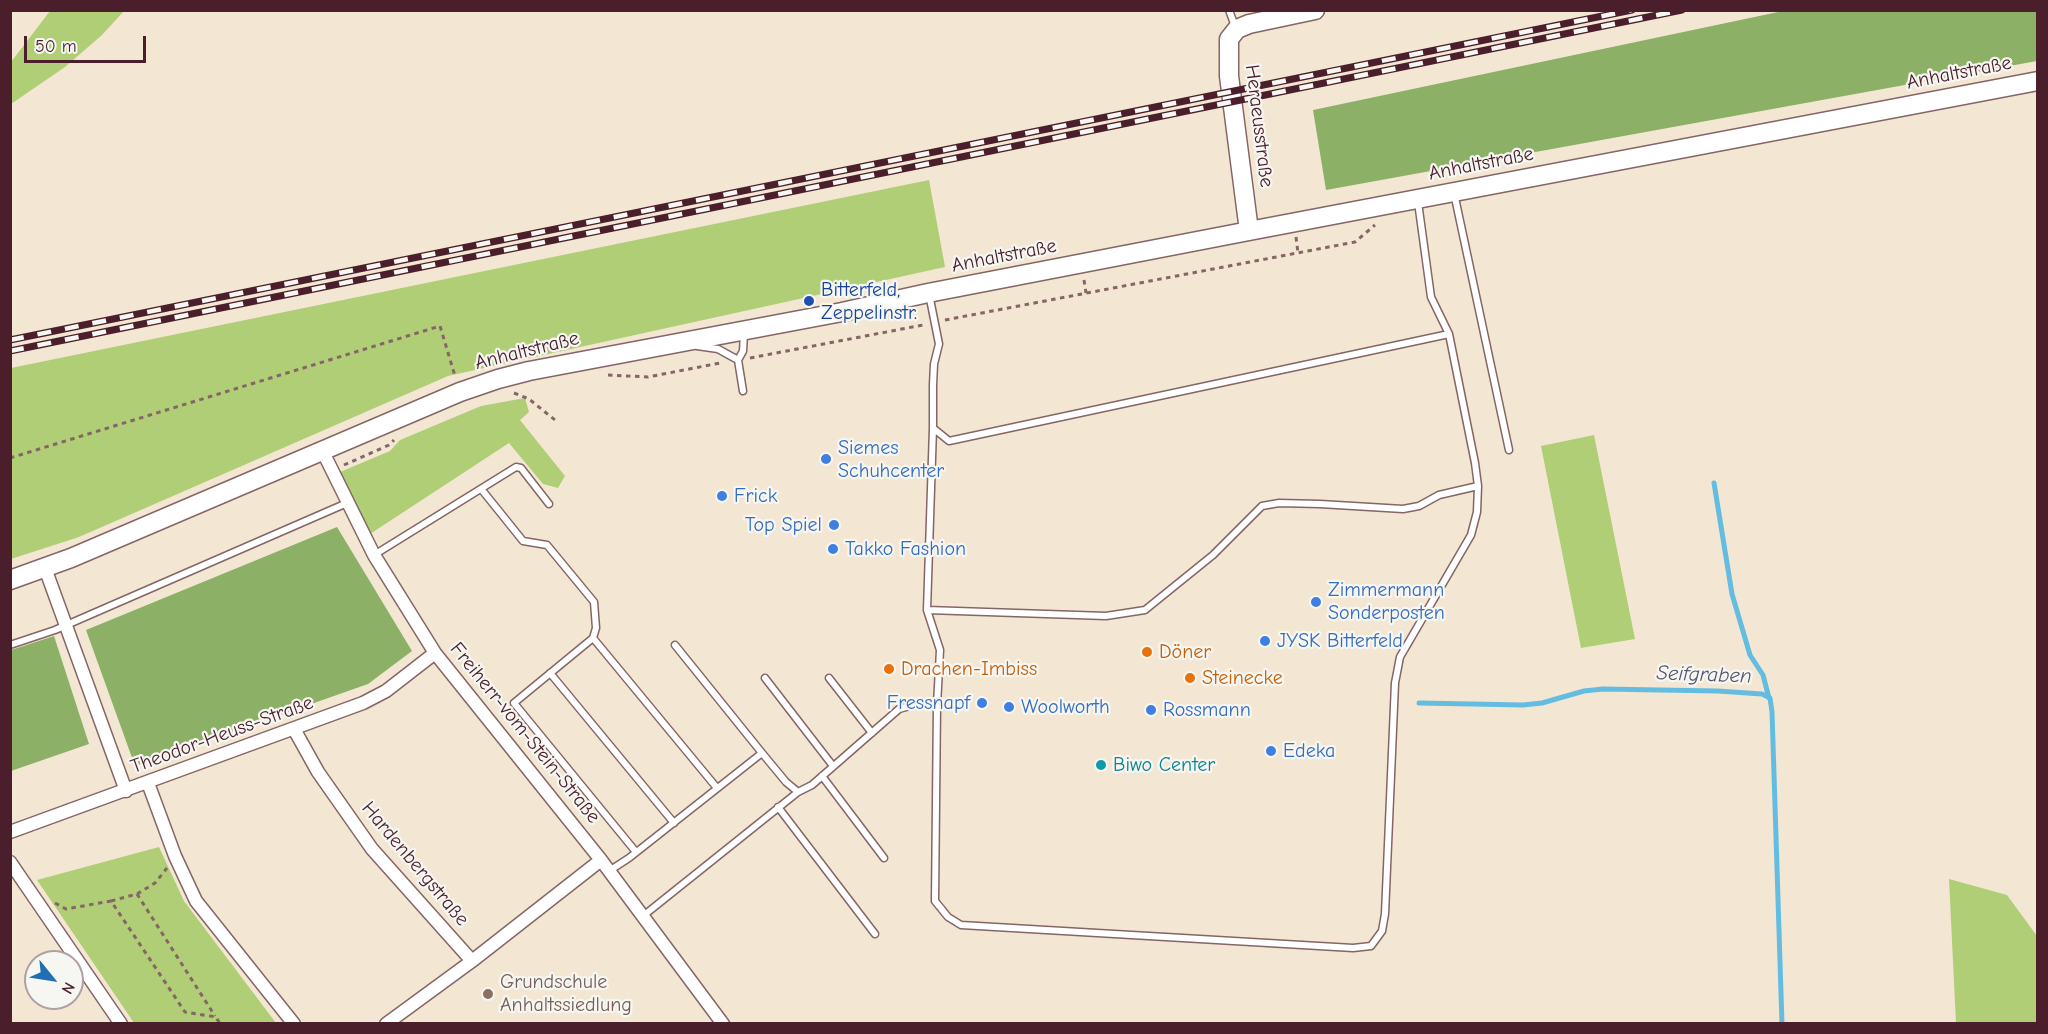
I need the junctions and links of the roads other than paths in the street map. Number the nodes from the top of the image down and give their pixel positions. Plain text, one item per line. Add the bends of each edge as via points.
1 (1228, 10) edge
2 (1315, 10) edge
3 (1237, 29) junction
4 (2037, 81) edge
5 (1454, 192) junction
6 (1417, 200) junction
7 (1249, 231) junction
8 (928, 293) junction
9 (744, 329) junction
10 (1449, 334) junction
11 (682, 341) junction
12 (738, 360) junction
13 (743, 391) dead end
14 (933, 428) junction
15 (322, 450) junction
16 (1509, 450) dead end
17 (1478, 486) junction
18 (482, 490) junction
19 (347, 503) junction
20 (549, 504) dead end
21 (374, 555) junction
22 (45, 568) junction
23 (10, 580) edge
24 (927, 610) junction
25 (65, 626) junction
26 (593, 638) junction
27 (10, 645) edge
28 (675, 645) dead end
29 (435, 653) junction
30 (550, 673) junction
31 (765, 678) dead end
32 (829, 678) dead end
33 (937, 705) junction
34 (294, 729) junction
35 (872, 733) junction
36 (762, 753) junction
37 (833, 766) junction
38 (822, 776) junction
39 (148, 783) junction
40 (717, 788) junction
41 (126, 791) junction
42 (798, 792) junction
43 (778, 807) junction
44 (674, 823) junction
45 (10, 832) edge
46 (636, 852) junction
47 (884, 858) dead end
48 (601, 860) junction
49 (10, 862) edge
50 (609, 871) junction
51 (643, 916) junction
52 (874, 934) dead end
53 (472, 961) junction
54 (122, 1023) edge
55 (294, 1023) edge
56 (386, 1023) edge
57 (723, 1023) edge

1 - 3 lane
2 - 3 street
3 - 7 street, Heraeusstraße via 1229,39 1228,65
4 - 5 street, Anhaltstraße
5 - 6 street, Anhaltstraße
5 - 16 lane
6 - 7 street, Anhaltstraße
6 - 10 lane via 1431,297
7 - 8 street, Anhaltstraße
8 - 9 street, Anhaltstraße
8 - 14 lane via 939,344 934,364
9 - 11 street, Anhaltstraße
9 - 12 lane via 743,351
10 - 14 lane via 949,441
10 - 17 lane
11 - 12 lane via 718,349
11 - 15 street, Anhaltstraße via 490,381
12 - 13 lane
14 - 24 lane
15 - 19 street, Freiherr-vom-Stein-Straße
15 - 22 street, Anhaltstraße
17 - 24 lane via 1402,509 1279,503 1262,506 1213,555 1145,610 1106,616
17 - 33 lane via 1472,535 1400,657 1395,682 1385,914 1382,931 1371,946 961,925 935,901
18 - 20 lane via 516,467 521,468
18 - 21 lane
18 - 26 lane via 523,541 547,545 594,602
19 - 21 street, Freiherr-vom-Stein-Straße
19 - 25 lane
21 - 29 street, Freiherr-vom-Stein-Straße
22 - 23 street, Anhaltstraße
22 - 25 street
24 - 33 lane via 940,650
25 - 27 lane
25 - 41 street
26 - 30 lane
26 - 40 lane
28 - 36 lane
29 - 34 street, Theodor-Heuss-Straße via 386,691
29 - 48 street, Freiherr-vom-Stein-Straße
30 - 44 lane
30 - 46 lane via 514,703
31 - 37 lane
32 - 35 lane
33 - 35 lane via 899,709
34 - 39 street, Theodor-Heuss-Straße
34 - 53 street, Hardenbergstraße via 318,772 372,849
35 - 37 lane
36 - 40 lane
36 - 42 lane
37 - 38 lane
38 - 42 lane
38 - 47 lane
39 - 41 street, Theodor-Heuss-Straße
39 - 55 street via 196,901
40 - 44 lane
41 - 45 street, Theodor-Heuss-Straße
42 - 43 lane
43 - 51 lane
43 - 52 lane
44 - 46 lane
46 - 50 lane
48 - 50 street, Freiherr-vom-Stein-Straße
48 - 53 street
49 - 54 street
50 - 51 street, Freiherr-vom-Stein-Straße
51 - 57 street, Freiherr-vom-Stein-Straße
53 - 56 street

